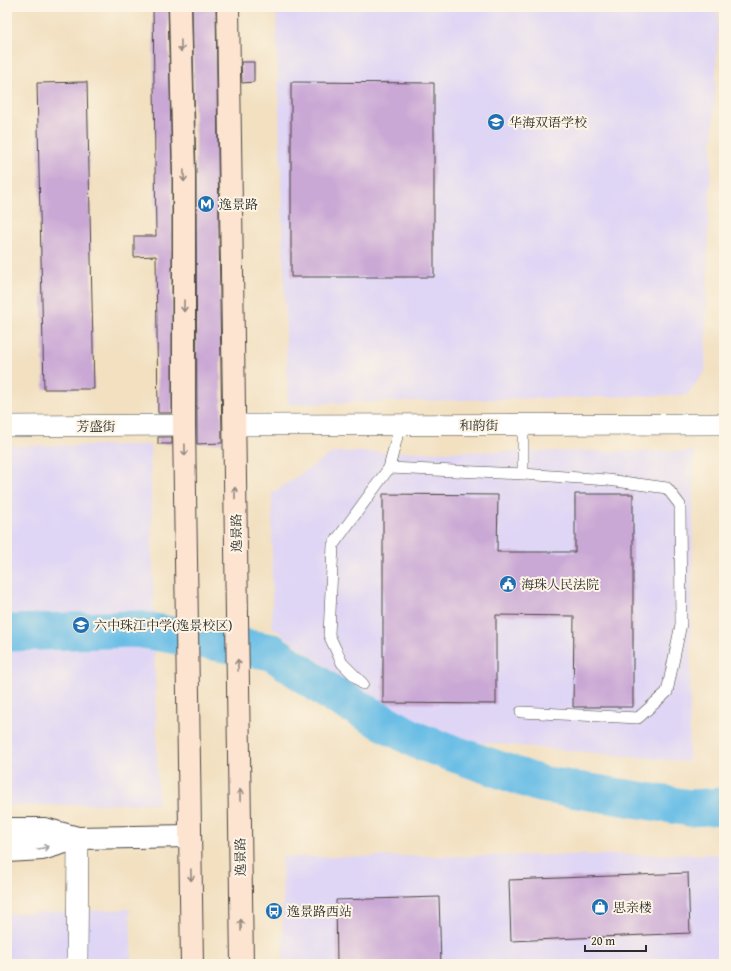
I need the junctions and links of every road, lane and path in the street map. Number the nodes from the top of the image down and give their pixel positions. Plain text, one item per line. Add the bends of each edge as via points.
1 (180, 7) edge
2 (228, 7) edge
3 (724, 424) edge
4 (184, 425) junction
5 (235, 425) junction
6 (400, 425) junction
7 (523, 425) junction
8 (7, 426) edge
9 (389, 468) junction
10 (523, 474) junction
11 (363, 684) dead end
12 (521, 712) dead end
13 (7, 829) edge
14 (190, 836) junction
15 (78, 838) junction
16 (7, 851) edge
17 (77, 964) edge
18 (192, 964) edge
19 (242, 964) edge

1 -> 4 main road via 184,174
2 - 5 main road, 逸景路
3 - 7 street, 和韵街
4 - 8 street, 芳盛街
4 -> 14 main road
5 - 6 street, 和韵街
19 -> 5 main road, 逸景路
6 - 7 street, 和韵街
6 - 9 lane
7 - 10 lane
9 - 10 lane
9 - 11 lane via 333,545 329,636 342,663
10 - 12 lane via 608,480 667,488 680,505 681,624 667,692 638,718
13 - 15 street via 45,829
14 - 15 street
14 -> 18 main road
16 -> 15 street via 42,849
15 - 17 street

